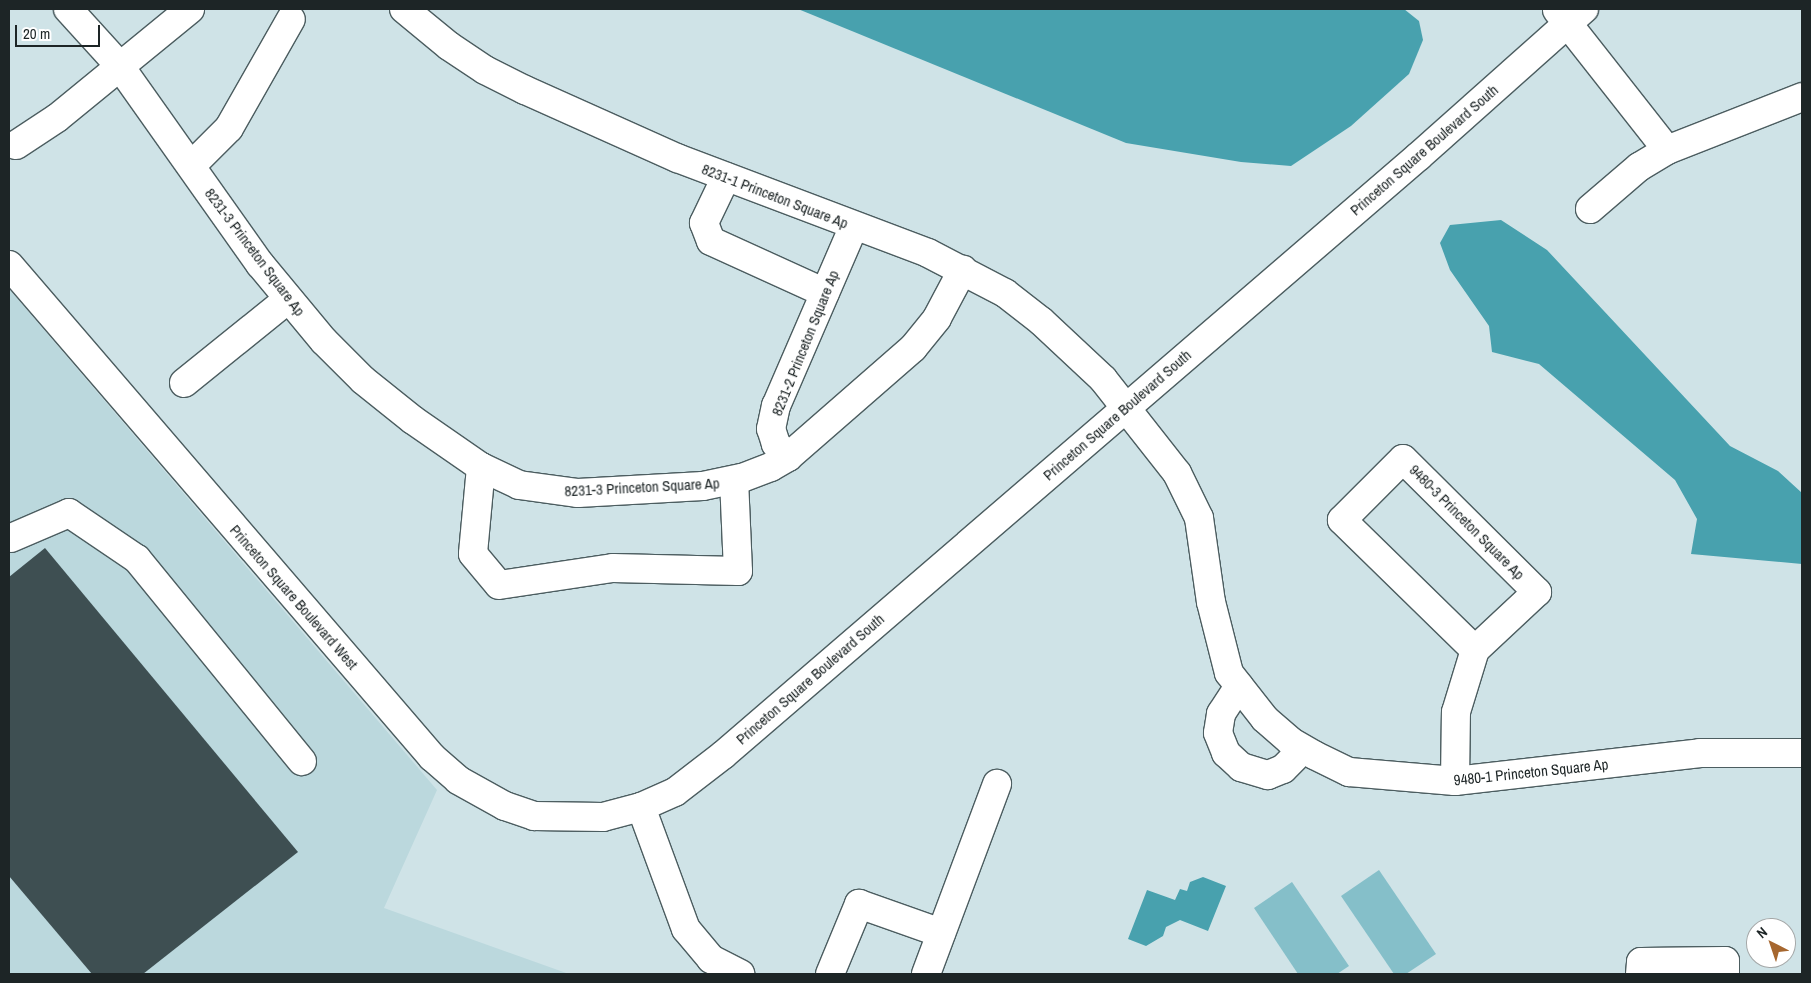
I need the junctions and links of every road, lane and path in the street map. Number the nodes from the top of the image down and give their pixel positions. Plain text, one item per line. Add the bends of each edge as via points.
1 (68, 9) edge
2 (190, 9) edge
3 (404, 9) edge
4 (1569, 14) edge
5 (291, 19) dead end
6 (120, 65) junction
7 (1802, 97) edge
8 (16, 145) dead end
9 (1668, 150) junction
10 (192, 165) junction
11 (726, 177) junction
12 (1590, 209) dead end
13 (854, 226) junction
14 (9, 265) edge
15 (963, 269) junction
16 (825, 293) junction
17 (288, 299) junction
18 (184, 383) dead end
19 (1127, 406) junction
20 (788, 457) junction
21 (481, 467) junction
22 (734, 480) junction
23 (10, 538) edge
24 (1475, 650) junction
25 (1239, 686) junction
26 (1303, 748) junction
27 (1802, 753) edge
28 (302, 761) dead end
29 (1455, 781) junction
30 (997, 784) dead end
31 (641, 807) junction
32 (941, 933) junction
33 (740, 974) edge
34 (830, 974) edge
35 (926, 974) edge
36 (1640, 974) edge
37 (1725, 974) edge

1 - 6 street, 8231-3 Princeton Square Ap
2 - 6 street
3 - 11 street, 8231-1 Princeton Square Ap via 485,70 677,158
4 - 9 street
4 - 19 street, Princeton Square Boulevard South
5 - 10 street via 229,128
6 - 8 street via 57,118
6 - 10 street, 8231-3 Princeton Square Ap
7 - 9 street
9 - 12 street via 1639,167
10 - 17 street, 8231-3 Princeton Square Ap
11 - 13 street, 8231-1 Princeton Square Ap
11 - 16 street via 704,223 712,241
13 - 15 street, 8231-1 Princeton Square Ap
13 - 16 street, 8231-2 Princeton Square Ap
14 - 31 street, Princeton Square Boulevard West via 432,757 458,780 505,806 534,816 603,817
15 - 19 street, 8231-1 Princeton Square Ap via 1005,293 1042,321 1078,353
15 - 20 street, 8231-3 Princeton Square Ap via 937,318 913,348
16 - 20 street, 8231-2 Princeton Square Ap via 776,406 772,429 776,444
17 - 18 street
17 - 21 street, 8231-3 Princeton Square Ap via 363,380
19 - 25 street, 9480-1 Princeton Square Ap via 1177,473 1199,518 1222,651 1229,673
19 - 31 street, Princeton Square Boulevard South via 723,755 675,792
20 - 22 street, 8231-3 Princeton Square Ap via 771,467
21 - 22 street, 8231-3 Princeton Square Ap via 520,485 553,492 703,486
21 - 22 street via 473,554 499,585 613,568 738,571
23 - 28 street via 69,513 137,559
24 - 24 street, 9480-3 Princeton Square Ap via 1537,592 1402,458 1342,520
24 - 29 street, 9480-3 Princeton Square Ap via 1456,712
25 - 26 street, 9480-1 Princeton Square Ap via 1265,719
25 - 26 street via 1221,714 1218,733 1226,753 1241,767 1268,775 1283,769
26 - 29 street, 9480-1 Princeton Square Ap via 1349,772
27 - 29 street, 9480-1 Princeton Square Ap via 1700,753
30 - 32 street
31 - 33 street via 686,929 711,958
32 - 34 street via 859,904
32 - 35 street
36 - 37 street via 1640,962 1725,961

